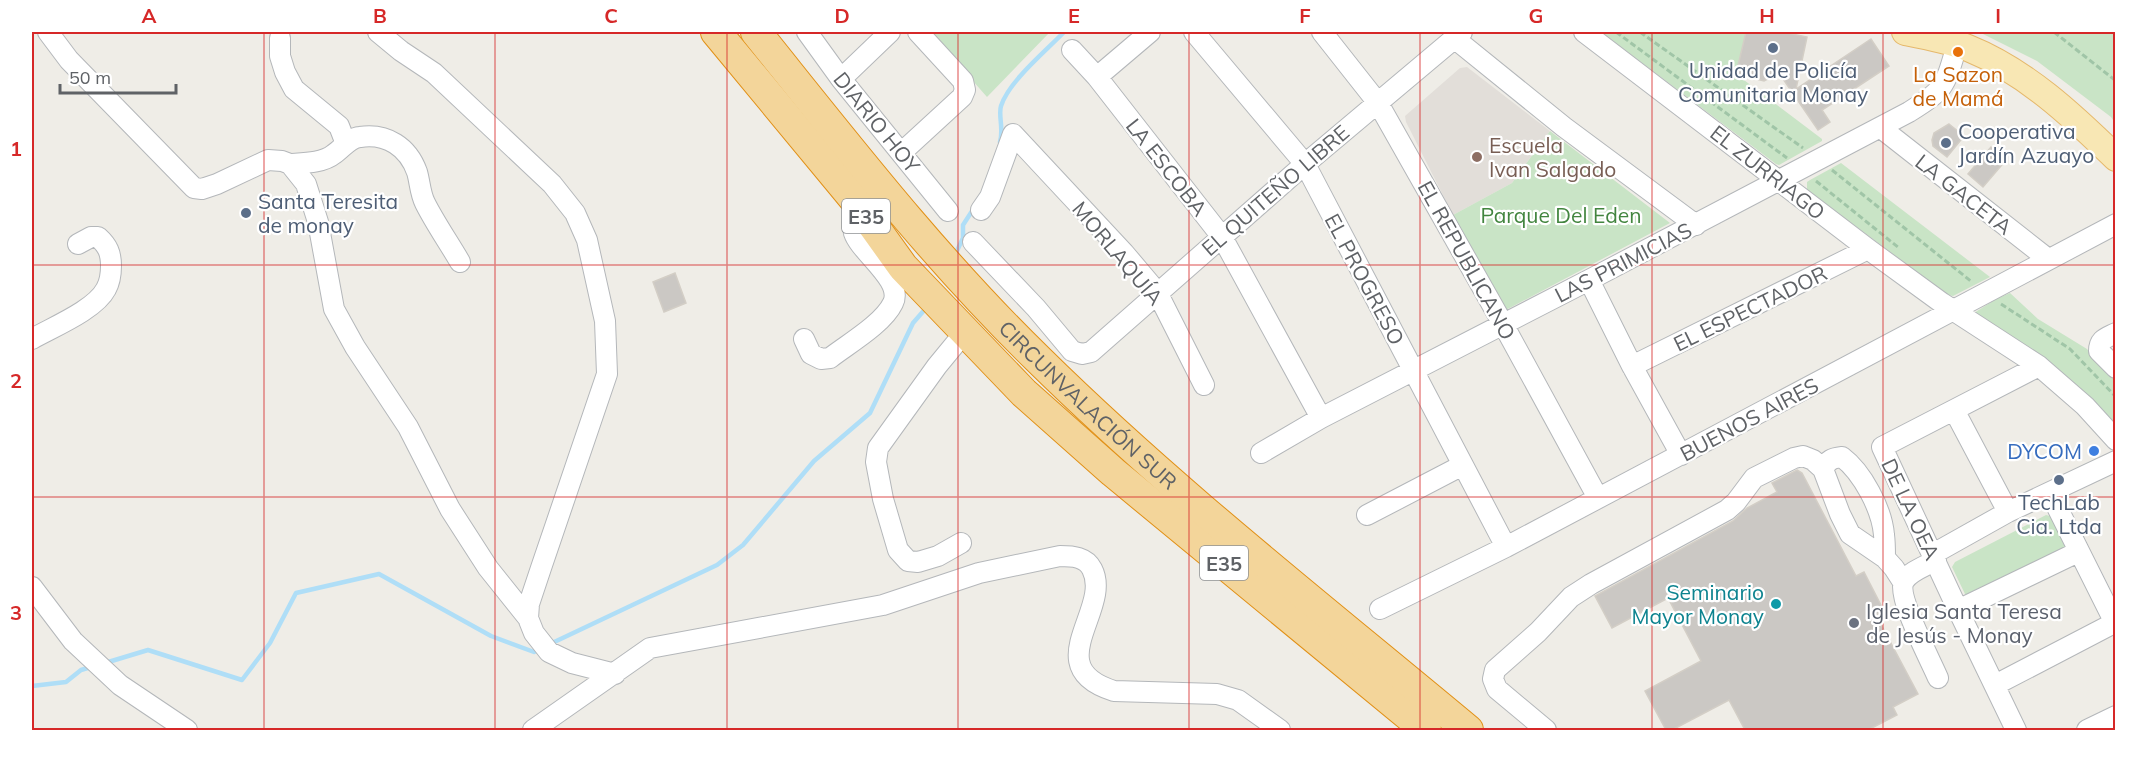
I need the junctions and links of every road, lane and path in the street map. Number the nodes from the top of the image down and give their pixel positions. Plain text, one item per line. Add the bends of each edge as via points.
1 (48, 32) edge
2 (378, 32) edge
3 (716, 32) edge
4 (756, 32) edge
5 (807, 32) edge
6 (890, 32) edge
7 (918, 32) edge
8 (1150, 32) edge
9 (1194, 32) edge
10 (1322, 32) edge
11 (1584, 32) edge
12 (1616, 32) edge
13 (1640, 32) edge
14 (1905, 32) edge
15 (2054, 32) edge
16 (1458, 35) edge
17 (280, 39) dead end
18 (1957, 45) junction
19 (1072, 50) dead end
20 (1097, 77) junction
21 (841, 79) junction
22 (2115, 81) edge
23 (1378, 102) junction
24 (1881, 128) junction
25 (346, 144) junction
26 (902, 153) junction
27 (2115, 158) edge
28 (1820, 160) junction
29 (290, 164) junction
30 (1305, 164) junction
31 (1802, 169) junction
32 (1779, 181) junction
33 (855, 200) junction
34 (981, 210) dead end
35 (948, 211) dead end
36 (2115, 224) edge
37 (1696, 225) junction
38 (1222, 237) junction
39 (973, 242) dead end
40 (78, 244) dead end
41 (1868, 249) junction
42 (1903, 251) dead end
43 (2048, 259) junction
44 (460, 262) dead end
45 (1589, 280) junction
46 (1157, 292) junction
47 (1985, 293) junction
48 (1953, 310) junction
49 (1503, 324) junction
50 (965, 332) junction
51 (2115, 333) edge
52 (32, 339) edge
53 (804, 339) dead end
54 (1082, 351) junction
55 (1632, 366) junction
56 (2039, 366) junction
57 (2115, 368) edge
58 (1048, 370) junction
59 (1413, 371) junction
60 (1203, 385) dead end
61 (2115, 397) edge
62 (1954, 410) junction
63 (1321, 418) junction
64 (2115, 440) edge
65 (1261, 453) dead end
66 (1681, 454) junction
67 (2115, 461) edge
68 (1462, 465) junction
69 (1823, 469) junction
70 (2050, 493) junction
71 (1598, 498) junction
72 (2008, 512) junction
73 (1367, 515) dead end
74 (961, 543) dead end
75 (1506, 547) junction
76 (2078, 552) junction
77 (1934, 557) junction
78 (1885, 558) junction
79 (1903, 582) junction
80 (32, 586) edge
81 (1380, 609) dead end
82 (1958, 610) junction
83 (528, 618) junction
84 (2115, 623) edge
85 (615, 674) junction
86 (1938, 678) dead end
87 (1995, 685) junction
88 (2115, 716) edge
89 (187, 730) edge
90 (533, 730) edge
91 (1280, 730) edge
92 (1426, 730) edge
93 (1468, 730) edge
94 (1546, 730) edge
95 (2016, 730) edge
96 (2088, 730) edge

1 - 29 street via 69,60 194,188 217,184 268,160
2 - 83 street via 434,73 552,184 575,213 587,240 605,321 607,374 529,604
3 - 33 highway, CIRCUNVALACIÓN SUR / E35
4 - 58 highway, CIRCUNVALACIÓN SUR / E35 via 938,255
5 - 21 street, DIARIO HOY
6 - 21 street
7 - 26 street via 963,81 965,90
8 - 20 street
9 - 30 street, EL PROGRESO
10 - 23 street, EL REPUBLICANO
11 - 32 street, EL ZURRIAGO
12 - 31 path
13 - 28 path
14 - 18 main road
15 - 22 path
16 - 23 street, EL QUITEÑO LIBRE
16 - 37 street via 1564,127
17 - 25 street via 280,56 294,89 339,126
18 - 24 street, LAS PRIMICIAS via 1947,80 1939,92
18 - 27 main road via 1992,59 2032,83
19 - 20 street, LA ESCOBA
20 - 38 street, LA ESCOBA
21 - 26 street, DIARIO HOY
23 - 30 street, EL QUITEÑO LIBRE
23 - 49 street, EL REPUBLICANO
24 - 28 street, LAS PRIMICIAS
24 - 43 street, LA GACETA
25 - 29 street via 333,156
25 - 44 street via 358,137 372,137 394,141 408,153 424,201
26 - 35 street, DIARIO HOY
28 - 31 street, LAS PRIMICIAS
28 - 47 path
29 - 83 street via 306,184 318,222 334,309 408,428 450,509 488,568
30 - 38 street, EL QUITEÑO LIBRE
30 - 59 street, EL PROGRESO
31 - 32 street, LAS PRIMICIAS
31 - 42 path
32 - 37 street, LAS PRIMICIAS
32 - 41 street, EL ZURRIAGO
33 - 50 highway, CIRCUNVALACIÓN SUR / E35 via 903,267
33 - 53 street via 855,235 892,285 893,304 881,319 830,358 811,354
34 - 46 street, MORLAQUÍA via 990,197 1013,134
36 - 43 street, BUENOS AIRES
37 - 45 street, LAS PRIMICIAS
38 - 46 street, EL QUITEÑO LIBRE
38 - 63 street, LA ESCOBA
39 - 54 street
40 - 52 street via 98,237 106,244 111,255 111,277 106,290 93,304
41 - 48 street, EL ZURRIAGO
41 - 55 street, EL ESPECTADOR
43 - 47 street, BUENOS AIRES
45 - 49 street, LAS PRIMICIAS
45 - 55 street
46 - 54 street, EL QUITEÑO LIBRE
46 - 60 street, MORLAQUÍA
47 - 48 street, BUENOS AIRES
47 - 61 path via 2070,349
48 - 56 street, EL ZURRIAGO
48 - 66 street, BUENOS AIRES
49 - 59 street, LAS PRIMICIAS
49 - 71 street, EL REPUBLICANO
50 - 74 street via 878,448 876,462 898,550 908,561 938,556
50 - 92 highway, CIRCUNVALACIÓN SUR / E35 via 1024,393 1113,472
51 - 57 street via 2099,345 2099,351
54 - 58 street, EL QUITEÑO LIBRE
55 - 66 street
56 - 62 street, DE LA OEA
56 - 64 street, EL ZURRIAGO via 2085,406
58 - 93 highway, CIRCUNVALACIÓN SUR / E35 via 1187,495
59 - 63 street, LAS PRIMICIAS
59 - 68 street, EL PROGRESO
62 - 72 street
62 - 77 street, DE LA OEA via 1882,447
63 - 65 street, LAS PRIMICIAS
66 - 71 street, BUENOS AIRES
67 - 70 street
68 - 73 street
68 - 75 street, EL PROGRESO
69 - 78 street via 1850,534
69 - 78 street via 1834,458 1842,457 1851,464 1866,486 1884,532
69 - 94 street via 1803,456 1754,478 1727,510 1571,597 1506,658 1495,670 1497,689
70 - 72 street
70 - 76 street
71 - 75 street, BUENOS AIRES
72 - 77 street
75 - 81 street, BUENOS AIRES
76 - 82 street
76 - 84 street
77 - 79 street
77 - 82 street, DE LA OEA
78 - 79 street
79 - 86 street via 1908,613
80 - 89 street via 73,641 120,685
82 - 87 street, DE LA OEA
83 - 85 street via 549,652 572,663
84 - 87 street
85 - 90 street
85 - 91 street via 650,648 883,605 979,573 1074,556 1085,560 1095,576 1095,596 1078,652 1083,669 1093,681 1114,691 1217,694 1238,700
87 - 95 street, DE LA OEA
88 - 96 street

